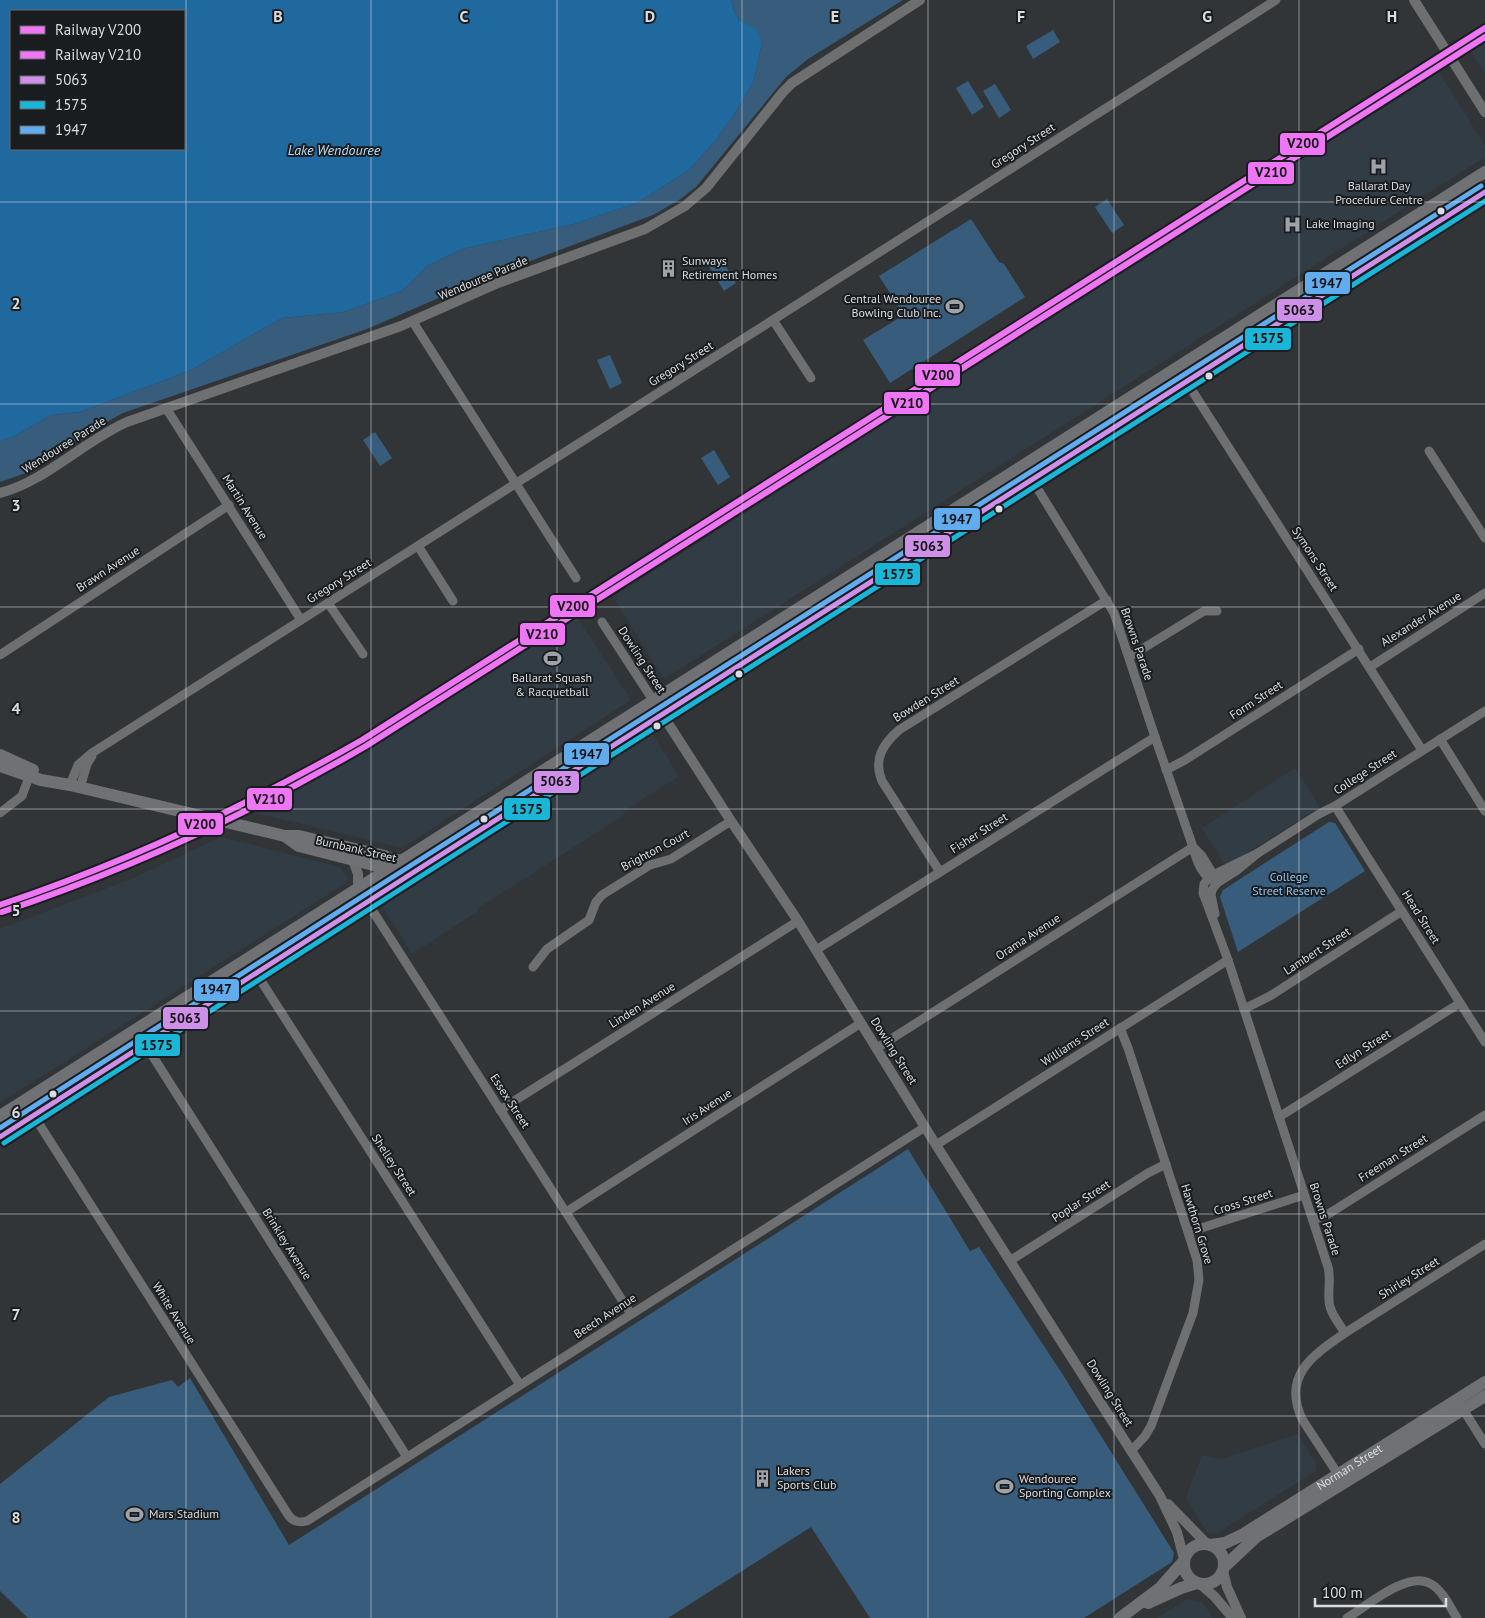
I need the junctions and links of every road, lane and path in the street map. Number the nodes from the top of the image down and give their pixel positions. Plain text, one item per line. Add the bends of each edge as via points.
1 (920, 0) edge
2 (1276, 0) edge
3 (1414, 0) edge
4 (1485, 112) edge
5 (1485, 172) edge
6 (1485, 192) edge
7 (773, 320) junction
8 (413, 322) junction
9 (811, 378) dead end
10 (1186, 381) junction
11 (166, 408) junction
12 (1429, 451) dead end
13 (1023, 465) junction
14 (1031, 479) junction
15 (516, 483) junction
16 (0, 492) edge
17 (229, 505) junction
18 (1485, 538) edge
19 (418, 546) junction
20 (576, 578) dead end
21 (1485, 594) edge
22 (1107, 600) junction
23 (453, 601) dead end
24 (328, 603) junction
25 (1217, 611) dead end
26 (301, 620) junction
27 (602, 622) dead end
28 (1359, 649) junction
29 (363, 654) dead end
30 (0, 655) edge
31 (1129, 657) junction
32 (1370, 667) junction
33 (653, 700) junction
34 (1485, 711) edge
35 (663, 715) junction
36 (1155, 737) junction
37 (1440, 739) junction
38 (1422, 750) junction
39 (0, 755) edge
40 (0, 766) edge
41 (1166, 770) junction
42 (29, 777) junction
43 (75, 787) junction
44 (490, 805) junction
45 (1335, 806) junction
46 (1485, 811) edge
47 (0, 812) edge
48 (499, 818) junction
49 (731, 821) junction
50 (285, 836) junction
51 (1193, 847) junction
52 (385, 856) joint
53 (353, 860) junction
54 (402, 860) junction
55 (389, 869) junction
56 (940, 872) junction
57 (404, 878) junction
58 (1213, 879) junction
59 (358, 890) junction
60 (367, 902) junction
61 (1402, 911) junction
62 (798, 921) junction
63 (816, 950) junction
64 (248, 959) junction
65 (1228, 960) junction
66 (533, 966) dead end
67 (257, 972) junction
68 (1460, 1003) junction
69 (1244, 1009) junction
70 (862, 1023) junction
71 (1120, 1028) junction
72 (1485, 1042) edge
73 (145, 1044) junction
74 (877, 1048) junction
75 (500, 1110) junction
76 (1485, 1115) edge
77 (0, 1116) edge
78 (34, 1116) junction
79 (1279, 1117) junction
80 (925, 1127) junction
81 (0, 1137) edge
82 (936, 1145) junction
83 (1166, 1164) junction
84 (1304, 1195) junction
85 (566, 1212) junction
86 (1313, 1220) junction
87 (1189, 1232) junction
88 (1485, 1244) edge
89 (1011, 1260) junction
90 (631, 1314) junction
91 (1345, 1333) junction
92 (1485, 1382) edge
93 (520, 1385) junction
94 (1485, 1396) edge
95 (1460, 1405) junction
96 (1485, 1444) edge
97 (1132, 1450) junction
98 (407, 1457) junction
99 (1341, 1479) junction
100 (1160, 1496) junction
101 (296, 1522) joint
102 (1209, 1545) junction
103 (1184, 1560) junction
104 (1223, 1569) junction
105 (1198, 1584) junction
106 (1122, 1617) edge
107 (1233, 1618) edge
108 (1241, 1618) edge
109 (1347, 1618) edge
110 (1457, 1618) edge

1 - 8 street, Wendouree Parade via 797,79 783,92 716,178 697,197 671,215 632,235 498,283
2 - 7 street, Gregory Street
3 - 4 street
5 - 13 main road
6 - 10 main road
7 - 9 street
7 - 15 street, Gregory Street
8 - 11 street, Wendouree Parade
8 - 15 street
10 - 14 main road
10 - 28 street, Symons Street
11 - 16 street, Wendouree Parade via 114,428 27,483
11 - 17 street, Martin Avenue
12 - 18 street
13 - 14 street, Browns Parade
13 - 33 main road
14 - 22 street, Browns Parade
14 - 35 main road
15 - 19 street, Gregory Street
15 - 20 street
17 - 26 street, Martin Avenue
17 - 30 street, Brawn Avenue
19 - 23 street
19 - 24 street, Gregory Street
21 - 32 street, Alexander Avenue
22 - 31 street, Browns Parade
22 - 56 street, Bowden Street via 899,730 884,745 878,767 882,780
24 - 26 street, Gregory Street
24 - 29 street
25 - 31 street via 1204,611
26 - 43 street, Gregory Street via 85,758 78,765
27 - 33 street, Dowling Street
28 - 32 street, Symons Street
28 - 41 street, Form Street
31 - 36 street, Browns Parade
32 - 38 street, Symons Street
33 - 35 street, Dowling Street
33 - 44 main road
34 - 37 street, College Street
35 - 48 main road
35 - 49 street, Dowling Street
36 - 41 street, Browns Parade
36 - 56 street, Fisher Street
37 - 38 street, College Street
37 - 46 street
38 - 45 street, College Street
39 - 43 main road, Burnbank Street
40 - 42 main road, Burnbank Street
41 - 51 street, Browns Parade
42 - 43 main road, Burnbank Street
42 - 47 street via 22,796
43 - 50 main road, Burnbank Street
44 - 48 main road
44 - 54 main road
45 - 58 street, College Street via 1258,853 1236,871
45 - 61 street, Head Street
48 - 57 main road
49 - 62 street, Dowling Street
49 - 66 street, Brighton Court via 671,859 652,864 602,895 589,920 547,949
50 - 52 main road, Burnbank Street via 299,836
50 - 53 main road, Burnbank Street via 299,846
51 - 58 street, Browns Parade via 1202,856
51 - 74 street, Orama Avenue
52 - 54 street, Burnbank Street
53 - 55 main road, Burnbank Street
53 - 59 street via 358,874
54 - 55 main road
54 - 57 street, Burnbank Street
55 - 57 main road, Burnbank Street
55 - 59 main road
56 - 63 street, Fisher Street
57 - 60 main road
58 - 65 street, Browns Parade via 1204,884 1203,893
59 - 64 main road
60 - 67 main road
60 - 75 street, Essex Street
61 - 68 street, Head Street
61 - 69 street, Lambert Street via 1270,996
62 - 63 street, Dowling Street
62 - 75 street, Linden Avenue
63 - 70 street, Dowling Street
64 - 67 street, Shelley Street
64 - 77 main road
65 - 69 street, Browns Parade
65 - 71 street, Williams Street
67 - 73 main road
67 - 93 street, Shelley Street
68 - 72 street, Head Street
68 - 79 street, Edlyn Street
69 - 79 street, Browns Parade
70 - 74 street, Dowling Street
70 - 85 street, Iris Avenue
71 - 82 street, Williams Street
71 - 83 street, Hawthorn Grove
73 - 78 main road
73 - 98 street, Brinkley Avenue
74 - 80 street, Dowling Street
75 - 85 street, Essex Street
76 - 86 street, Freeman Street via 1330,1213
78 - 81 main road
78 - 101 street, White Avenue via 289,1516
79 - 84 street, Browns Parade
80 - 82 street, Dowling Street
80 - 90 street, Beech Avenue
82 - 89 street, Dowling Street
83 - 87 street, Hawthorn Grove
83 - 89 street, Poplar Street
84 - 86 street, Browns Parade
84 - 87 street, Cross Street
85 - 90 street, Essex Street
86 - 91 street, Browns Parade via 1330,1276 1330,1308
87 - 97 street, Hawthorn Grove via 1199,1274 1196,1302 1152,1426
88 - 91 street, Shirley Street
89 - 97 street, Dowling Street
90 - 93 street, Beech Avenue
91 - 99 street via 1310,1358 1300,1375 1296,1393 1302,1419
92 - 95 main road, Norman Street
93 - 98 street, Beech Avenue
94 - 95 main road, Norman Street
95 - 96 street
95 - 99 main road, Norman Street
97 - 100 street, Dowling Street
98 - 101 street, Beech Avenue via 307,1520
99 - 102 main road, Norman Street via 1242,1535
99 - 104 main road, Norman Street via 1256,1537
100 - 102 street, Dowling Street
100 - 103 street, Dowling Street via 1179,1538
102 - 103 main road, Norman Street via 1191,1548
102 - 104 main road via 1220,1552
103 - 105 main road via 1186,1575
103 - 106 main road, Norman Street via 1160,1588
104 - 105 main road, Norman Street via 1212,1583
104 - 108 street
105 - 106 main road, Norman Street via 1157,1599
105 - 107 street via 1214,1596
109 - 110 street via 1398,1586 1414,1580 1423,1580 1435,1587

